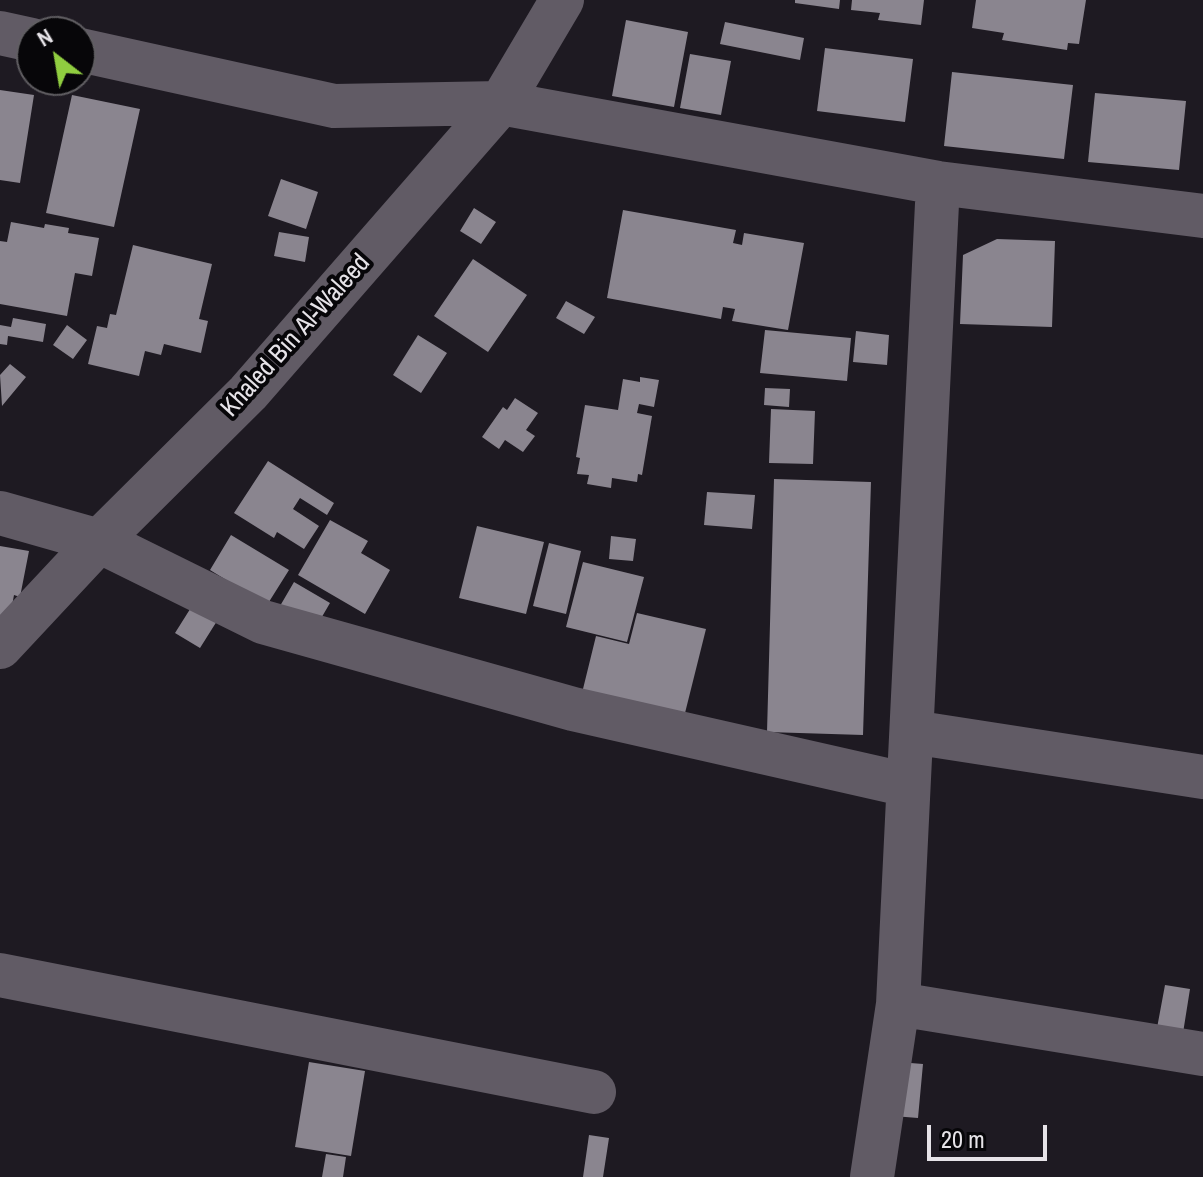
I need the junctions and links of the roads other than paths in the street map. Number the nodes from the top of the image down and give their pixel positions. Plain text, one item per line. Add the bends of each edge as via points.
1 (562, 0) edge
2 (96, 54) edge
3 (501, 103) junction
4 (938, 183) junction
5 (1203, 216) edge
6 (0, 513) edge
7 (99, 541) junction
8 (0, 647) edge
9 (912, 732) junction
10 (1203, 777) edge
11 (908, 785) junction
12 (0, 975) edge
13 (898, 1004) junction
14 (1203, 1054) edge
15 (594, 1092) dead end
16 (872, 1177) edge

1 - 3 street, Khaled Bin Al-Waleed
2 - 3 street via 334,106
3 - 4 street
3 - 7 street, Khaled Bin Al-Waleed via 248,393
4 - 5 street
4 - 9 street
6 - 7 street
7 - 8 street, Khaled Bin Al-Waleed
7 - 11 street via 263,622 573,709
9 - 10 street
9 - 11 street
11 - 13 street
12 - 15 street
13 - 14 street
13 - 16 street

